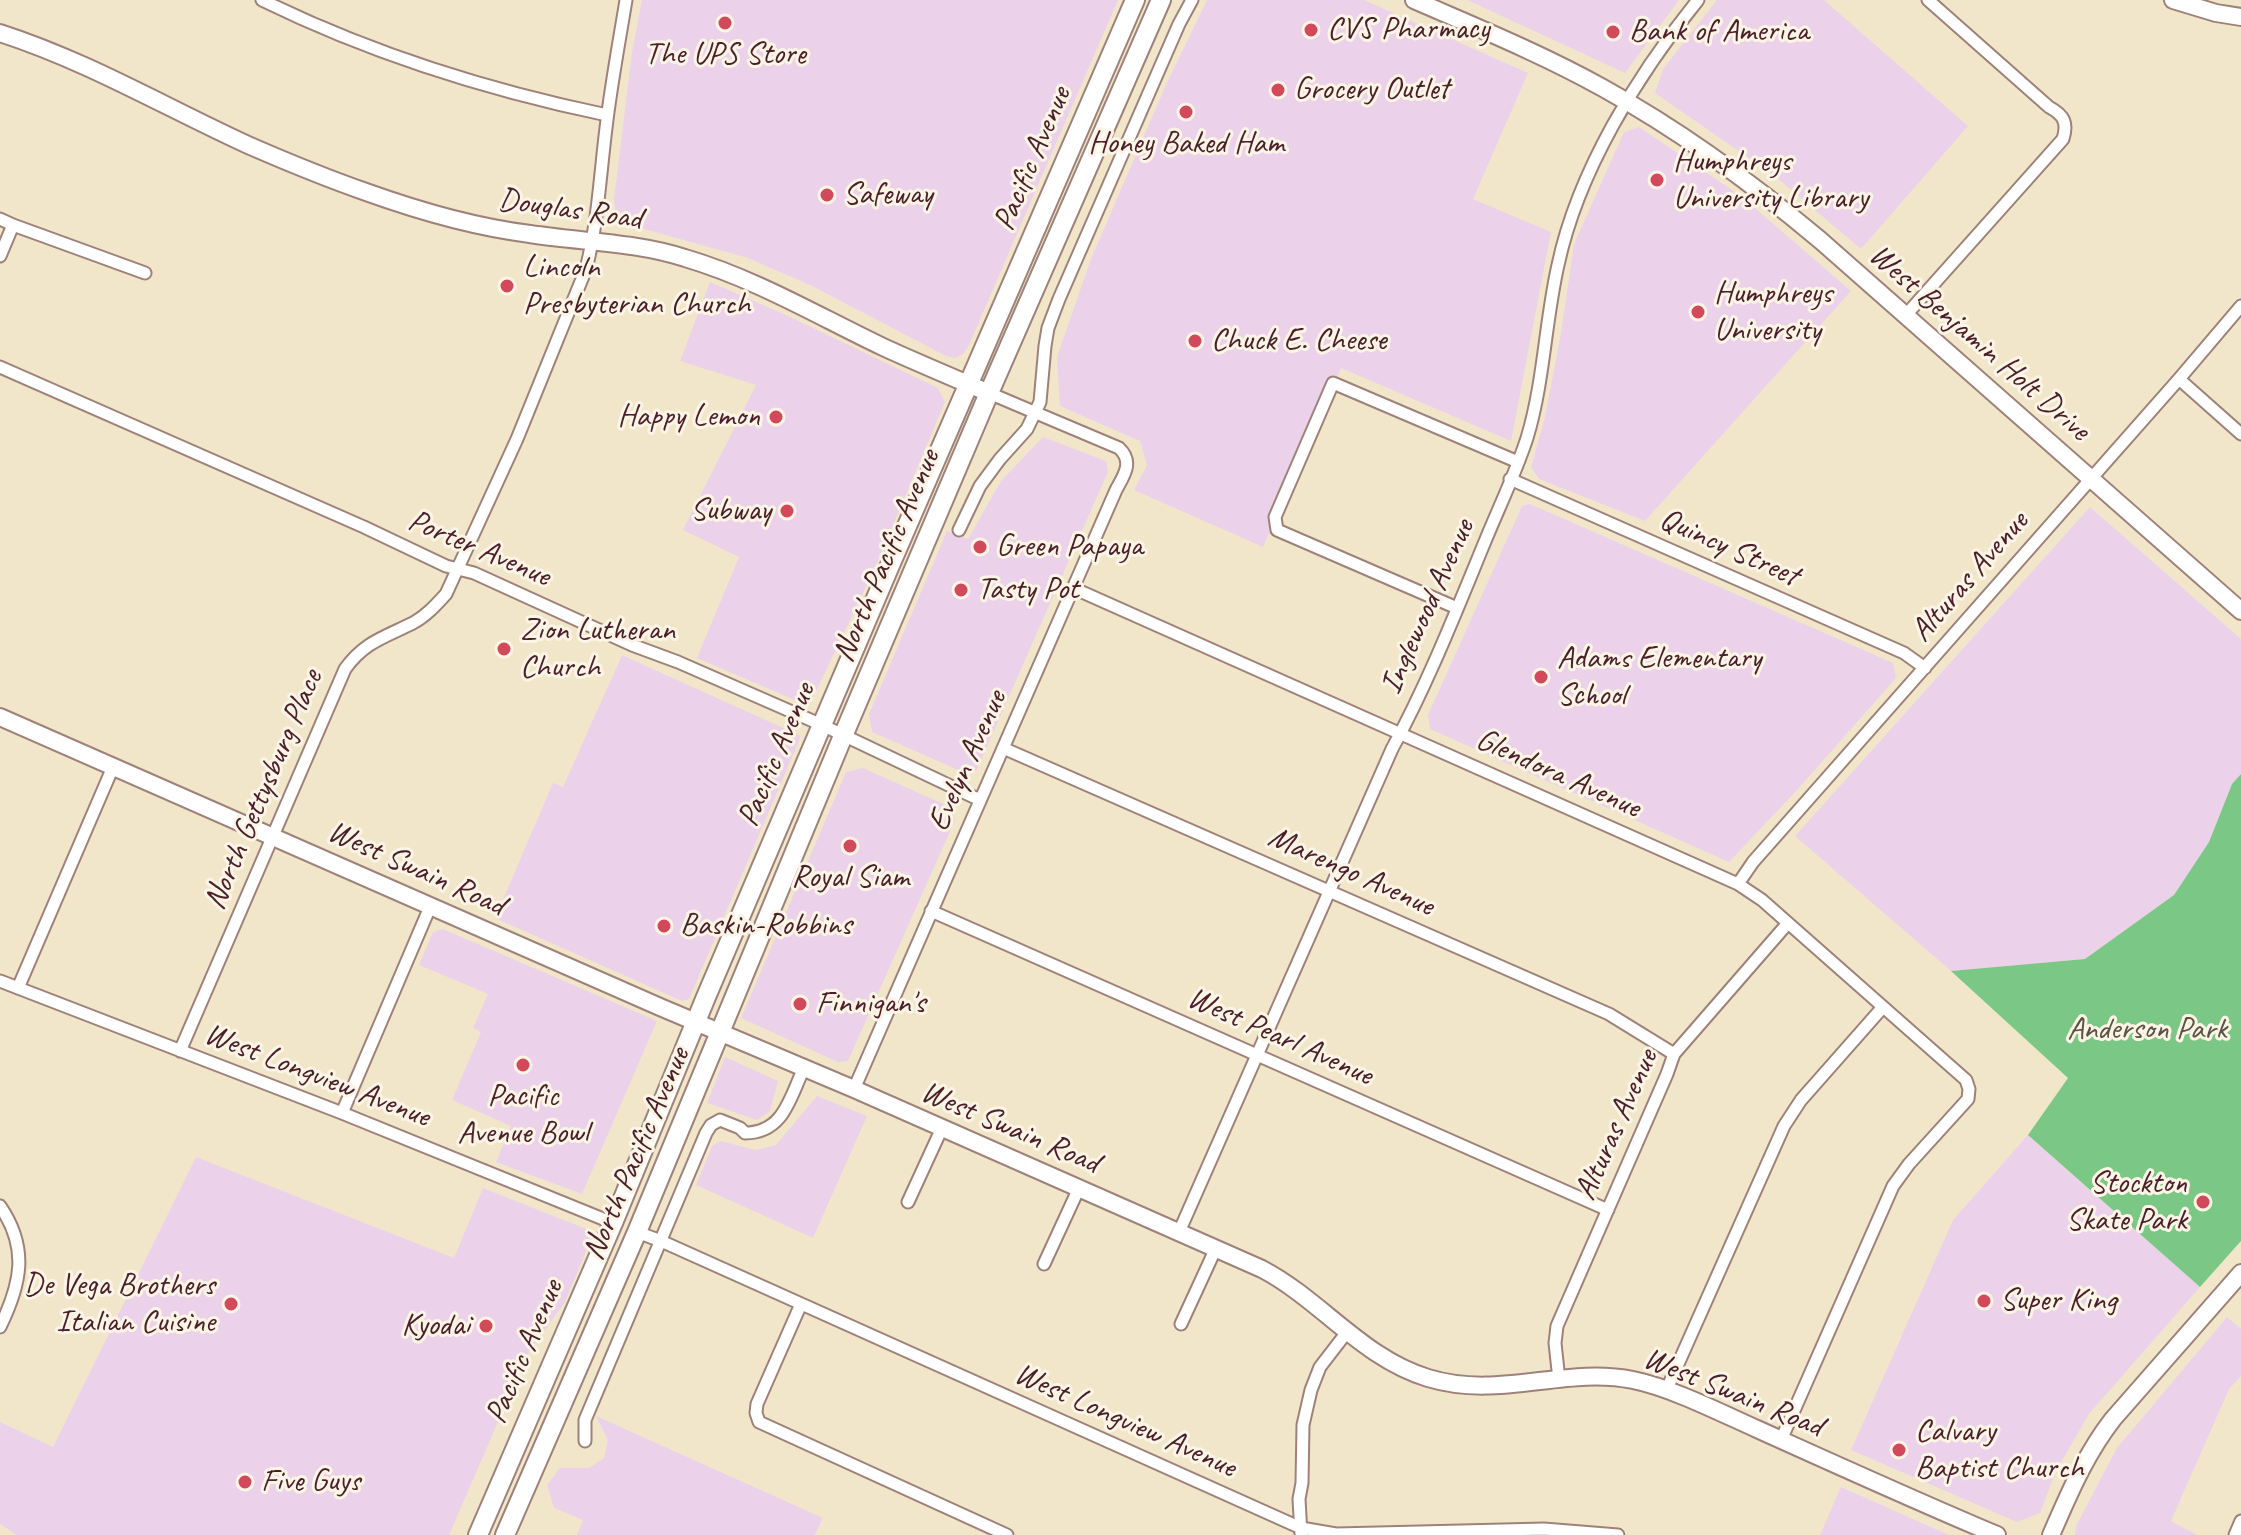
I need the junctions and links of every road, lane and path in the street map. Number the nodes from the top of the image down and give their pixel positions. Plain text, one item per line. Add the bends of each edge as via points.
1 (262, 0) edge
2 (626, 0) edge
3 (1135, 0) edge
4 (1161, 0) edge
5 (1192, 0) edge
6 (1414, 0) edge
7 (1698, 0) edge
8 (1928, 0) edge
9 (2173, 0) edge
10 (2241, 17) edge
11 (0, 33) edge
12 (1627, 102) junction
13 (607, 115) junction
14 (0, 219) edge
15 (13, 225) junction
16 (593, 241) junction
17 (0, 256) edge
18 (145, 273) dead end
19 (2241, 306) edge
20 (1906, 315) junction
21 (0, 367) edge
22 (2179, 379) junction
23 (969, 385) junction
24 (989, 393) junction
25 (1034, 414) junction
26 (2241, 434) edge
27 (1126, 455) joint
28 (1518, 462) junction
29 (1510, 479) junction
30 (2091, 479) junction
31 (959, 530) dead end
32 (459, 569) junction
33 (1073, 588) junction
34 (1457, 608) junction
35 (2241, 611) edge
36 (1925, 668) junction
37 (0, 717) edge
38 (822, 725) junction
39 (1401, 732) junction
40 (843, 736) junction
41 (1003, 748) junction
42 (113, 767) junction
43 (980, 800) junction
44 (272, 837) junction
45 (1738, 884) junction
46 (1330, 891) junction
47 (430, 907) junction
48 (931, 911) junction
49 (1788, 923) junction
50 (0, 981) edge
51 (18, 988) junction
52 (1883, 1007) junction
53 (696, 1023) junction
54 (720, 1032) junction
55 (180, 1051) junction
56 (1674, 1054) junction
57 (1258, 1055) junction
58 (804, 1068) junction
59 (854, 1089) junction
60 (342, 1113) junction
61 (942, 1128) junction
62 (643, 1151) junction
63 (1079, 1188) junction
64 (908, 1202) dead end
65 (0, 1206) edge
66 (1608, 1210) junction
67 (613, 1223) junction
68 (637, 1232) junction
69 (1179, 1232) junction
70 (661, 1241) junction
71 (1216, 1248) junction
72 (1044, 1264) dead end
73 (2241, 1273) edge
74 (801, 1304) junction
75 (1181, 1324) dead end
76 (0, 1327) edge
77 (1347, 1332) junction
78 (593, 1334) junction
79 (1559, 1380) junction
80 (1666, 1391) junction
81 (535, 1405) junction
82 (1781, 1440) junction
83 (585, 1441) dead end
84 (521, 1500) junction
85 (2241, 1521) edge
86 (1301, 1532) edge
87 (478, 1535) edge
88 (505, 1535) edge
89 (1007, 1535) edge
90 (1618, 1535) edge
91 (1997, 1535) edge
92 (2051, 1535) edge
93 (2235, 1535) edge

1 - 13 street via 366,47 445,74
2 - 13 street, North Gettysburg Place
3 - 23 main road, Pacific Avenue
4 - 24 main road, North Pacific Avenue
5 - 25 street via 1059,299 1048,328
6 - 12 main road, West Benjamin Holt Drive
7 - 12 street, Inglewood Avenue
8 - 20 street via 2065,122 2063,139
9 - 10 main road
11 - 16 main road, Douglas Road via 95,69 248,145 367,192 476,225
12 - 20 main road, West Benjamin Holt Drive via 1771,199
12 - 28 street, Inglewood Avenue via 1588,173 1569,222 1537,397
13 - 16 street, North Gettysburg Place
14 - 15 street
15 - 17 street
15 - 18 street
16 - 23 main road, Douglas Road via 657,250 733,275
16 - 32 street, North Gettysburg Place via 586,269
19 - 22 street, Alturas Avenue
20 - 30 main road, West Benjamin Holt Drive
21 - 32 street, Porter Avenue
22 - 26 street
22 - 30 street, Alturas Avenue
23 - 24 main road, Douglas Road
23 - 38 main road, Pacific Avenue
24 - 25 street, Douglas Road
24 - 40 main road, North Pacific Avenue
25 - 27 street, Douglas Road
25 - 31 street via 984,479
27 - 33 street, Evelyn Avenue via 1127,470
28 - 29 street, Inglewood Avenue
28 - 34 street via 1333,383 1275,517 1277,530
29 - 34 street, Inglewood Avenue
29 - 36 street, Quincy Street via 1904,653
30 - 35 main road, West Benjamin Holt Drive
30 - 36 street, Alturas Avenue
32 - 38 street, Porter Avenue
32 - 44 street, North Gettysburg Place via 434,608 364,647 345,669
33 - 39 street, Glendora Avenue
33 - 41 street, Evelyn Avenue
34 - 39 street, Inglewood Avenue
36 - 45 street, Alturas Avenue
37 - 42 main road, West Swain Road
38 - 40 street, Porter Avenue
38 - 53 main road, Pacific Avenue
39 - 45 street, Glendora Avenue
39 - 46 street, Inglewood Avenue
40 - 43 street, Porter Avenue
40 - 54 main road, North Pacific Avenue
41 - 43 street, Evelyn Avenue
41 - 46 street, Marengo Avenue
42 - 44 main road, West Swain Road
42 - 51 street
43 - 48 street, Evelyn Avenue
44 - 47 main road, West Swain Road
44 - 55 street, North Gettysburg Place
45 - 49 street, Glendora Avenue
46 - 56 street, Marengo Avenue via 1609,1014
46 - 57 street, Inglewood Avenue
47 - 53 main road, West Swain Road
47 - 60 street
48 - 57 street, West Pearl Avenue
48 - 59 street, Evelyn Avenue
49 - 52 street, Glendora Avenue
49 - 56 street, Alturas Avenue
50 - 51 street, West Longview Avenue
51 - 55 street, West Longview Avenue
52 - 80 street via 1784,1126
52 - 82 street, Glendora Avenue via 1966,1080 1968,1099 1893,1186
53 - 54 main road, West Swain Road
53 - 62 main road, Pacific Avenue
54 - 58 main road, West Swain Road
54 - 68 main road, North Pacific Avenue
55 - 60 street, West Longview Avenue
56 - 66 street, Alturas Avenue
57 - 66 street, West Pearl Avenue
57 - 69 street, Inglewood Avenue
58 - 59 main road, West Swain Road
58 - 70 street via 771,1127 745,1133 720,1120 711,1125
59 - 61 main road, West Swain Road
60 - 67 street, West Longview Avenue
61 - 63 main road, West Swain Road
61 - 64 street
62 - 67 main road, Pacific Avenue
62 - 68 main road via 645,1169 629,1213
63 - 69 main road, West Swain Road
63 - 72 street
65 - 76 street via 15,1236 19,1262 15,1294
66 - 79 street, Alturas Avenue via 1557,1326
67 - 78 main road via 619,1239 590,1308
67 - 81 main road, Pacific Avenue
68 - 70 street, West Longview Avenue
68 - 78 main road, North Pacific Avenue
69 - 71 main road, West Swain Road
70 - 74 street, West Longview Avenue
70 - 83 street via 585,1420
71 - 75 street
71 - 77 main road, West Swain Road via 1277,1277
73 - 92 main road via 2093,1444
74 - 86 street, West Longview Avenue
74 - 89 street via 757,1404 759,1422
77 - 79 main road, West Swain Road via 1397,1366 1457,1385 1503,1387
77 - 86 street via 1320,1367 1311,1390 1303,1425
78 - 84 main road, North Pacific Avenue
79 - 80 main road, West Swain Road via 1631,1379
80 - 82 main road, West Swain Road
81 - 84 main road via 537,1427 516,1478
81 - 87 main road, Pacific Avenue
82 - 91 main road, West Swain Road
84 - 88 main road, North Pacific Avenue
85 - 93 street
86 - 90 street, West Longview Avenue via 1555,1529

